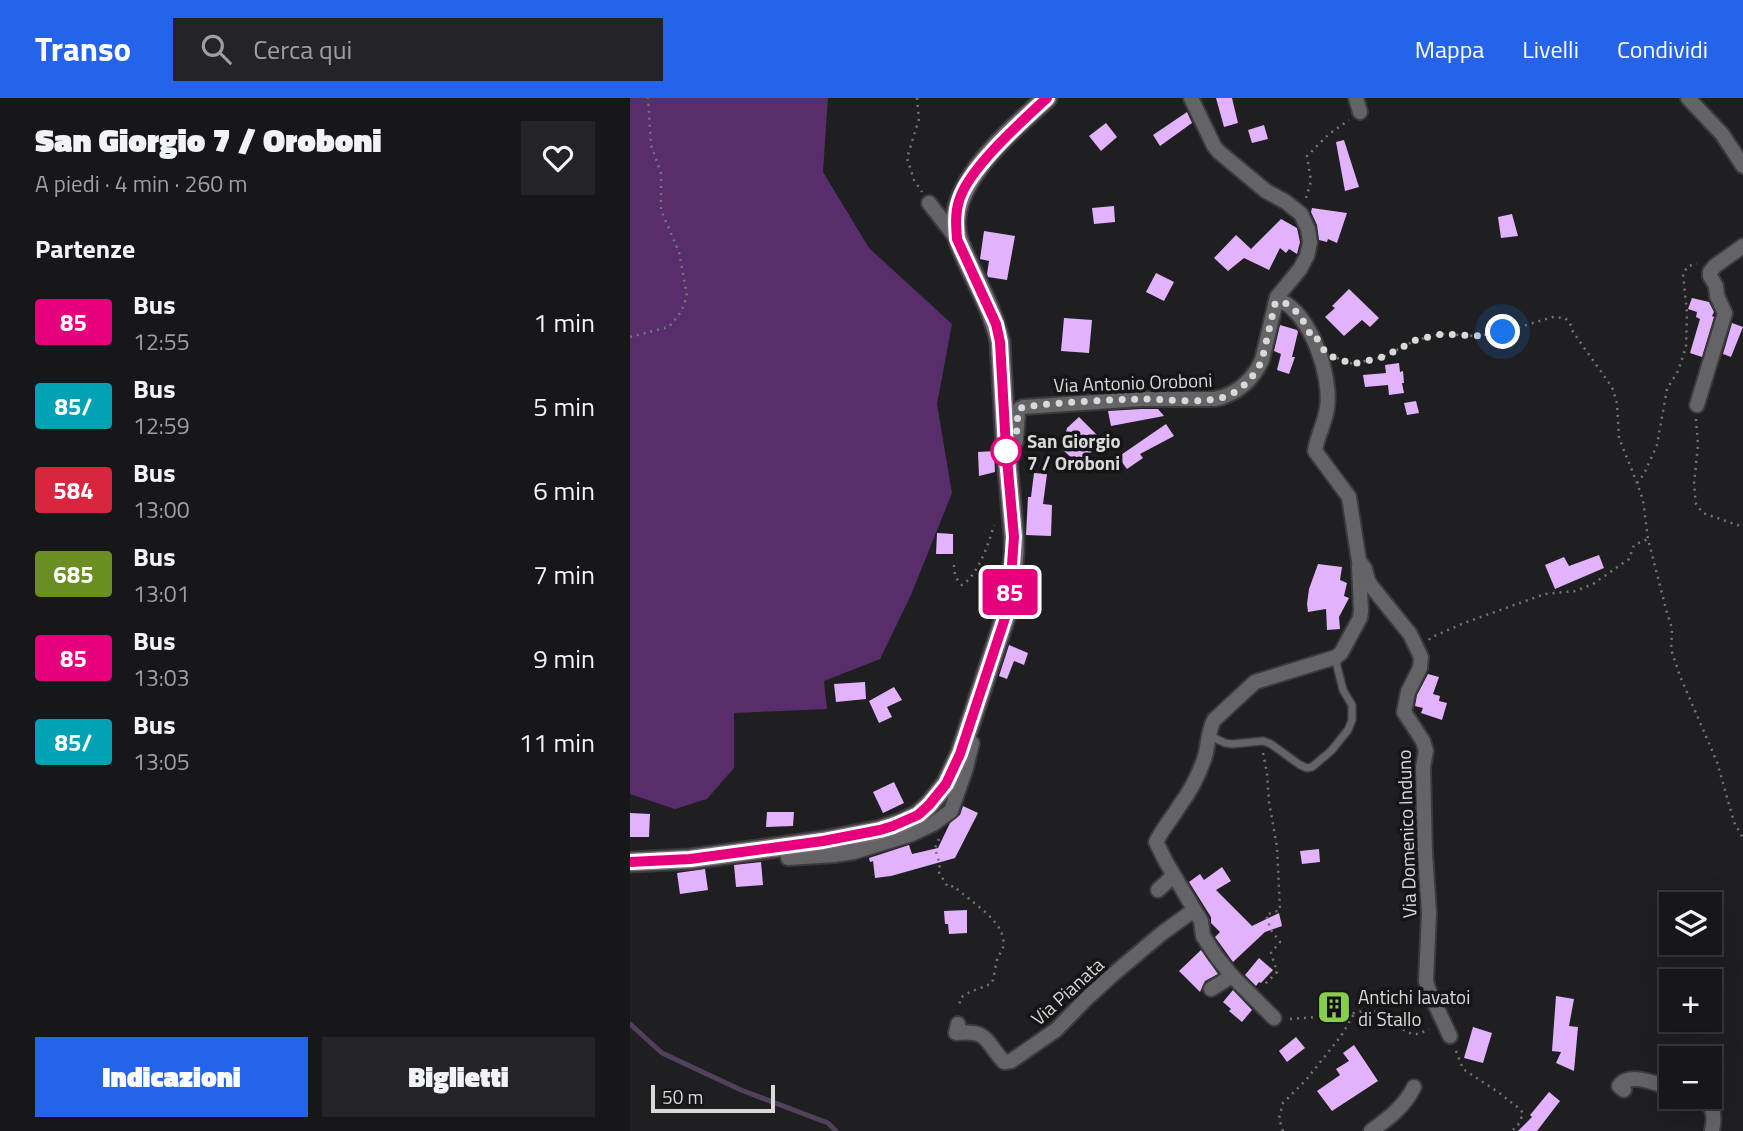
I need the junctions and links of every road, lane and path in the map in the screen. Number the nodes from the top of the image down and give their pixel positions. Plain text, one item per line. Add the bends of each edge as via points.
1 (648, 98) edge
2 (918, 98) edge
3 (1047, 98) edge
4 (1191, 98) edge
5 (1688, 98) edge
6 (1358, 105) edge
7 (1743, 166) edge
8 (929, 203) joint
9 (1301, 214) junction
10 (957, 239) junction
11 (1743, 246) edge
12 (1715, 266) junction
13 (1275, 304) junction
14 (630, 337) edge
15 (1312, 338) junction
16 (1696, 405) joint
17 (1006, 448) junction
18 (1637, 483) junction
19 (995, 518) dead end
20 (1743, 527) edge
21 (1648, 539) junction
22 (1359, 561) junction
23 (954, 565) dead end
24 (1428, 648) dead end
25 (1336, 657) junction
26 (980, 691) junction
27 (1209, 735) junction
28 (1260, 741) junction
29 (951, 811) junction
30 (1743, 838) edge
31 (787, 845) junction
32 (630, 862) edge
33 (1172, 874) junction
34 (1158, 890) dead end
35 (1194, 911) junction
36 (1232, 976) junction
37 (1211, 989) dead end
38 (1253, 996) junction
39 (1354, 1014) junction
40 (1274, 1018) joint
41 (958, 1024) joint
42 (1447, 1029) junction
43 (1659, 1085) edge
44 (1414, 1087) dead end
45 (1624, 1090) dead end
46 (1712, 1109) edge
47 (1283, 1131) edge
48 (1371, 1131) edge
49 (1512, 1131) edge
50 (1712, 1131) edge

1 - 14 path via 651,145 661,173 661,211 679,252 687,296 669,327
2 - 8 path via 919,119 907,158
3 - 10 street via 1015,127 965,187 956,215
4 - 9 street via 1219,152
5 - 7 street via 1722,134
6 - 9 path via 1307,156 1311,181
8 - 10 street
9 - 13 street via 1310,242 1307,256
10 - 17 street via 996,324
11 - 12 street
12 - 16 street via 1710,276 1726,313
12 - 18 path via 1703,263 1684,271 1686,347 1667,389 1657,445
13 - 15 street, Via Domenico Induno via 1287,303 1297,312
13 - 17 street, Via Antonio Oroboni via 1258,369 1226,397 1023,407 1018,412 1016,441
15 - 18 path via 1316,337 1327,355 1353,364 1442,334 1476,336 1562,317 1615,392 1619,438
15 - 22 street, Via Domenico Induno via 1328,397 1315,451 1349,496
16 - 20 path via 1696,504 1703,513
17 - 26 street via 1014,537 1012,576 1006,615
18 - 21 path
19 - 23 path via 969,581 958,582
21 - 24 path via 1634,545 1629,559 1593,584 1545,594 1464,623 1430,638
21 - 30 path via 1672,628 1671,649
22 - 25 street via 1360,618
22 - 42 street, Via Domenico Induno via 1421,657 1404,712 1426,751 1427,985
25 - 27 street via 1255,682 1214,720
25 - 28 lane via 1353,713 1348,730 1331,751 1307,768
26 - 29 street via 986,693
26 - 31 street via 952,772 923,811 880,830
27 - 28 lane via 1232,744
27 - 33 street via 1203,763 1157,842
28 - 38 path via 1277,847 1280,911 1266,915 1280,942 1271,953 1277,972
29 - 31 street via 922,830 853,852 788,858
29 - 41 path via 935,848 938,871 948,887 994,920 1002,933 1003,948 992,983 961,997
31 - 32 street
33 - 34 street
33 - 35 street
35 - 36 street via 1203,936
35 - 41 street, Via Pianata via 1110,977 1056,1030 1011,1061 1004,1062 982,1034 956,1033
36 - 37 street
36 - 38 street
38 - 40 street
39 - 40 path
39 - 42 path via 1376,1012 1413,1034
39 - 47 path via 1306,1080 1283,1103 1279,1118
42 - 49 path via 1463,1069 1521,1110
43 - 45 street via 1626,1079 1619,1086
44 - 48 street via 1397,1112
46 - 50 street

